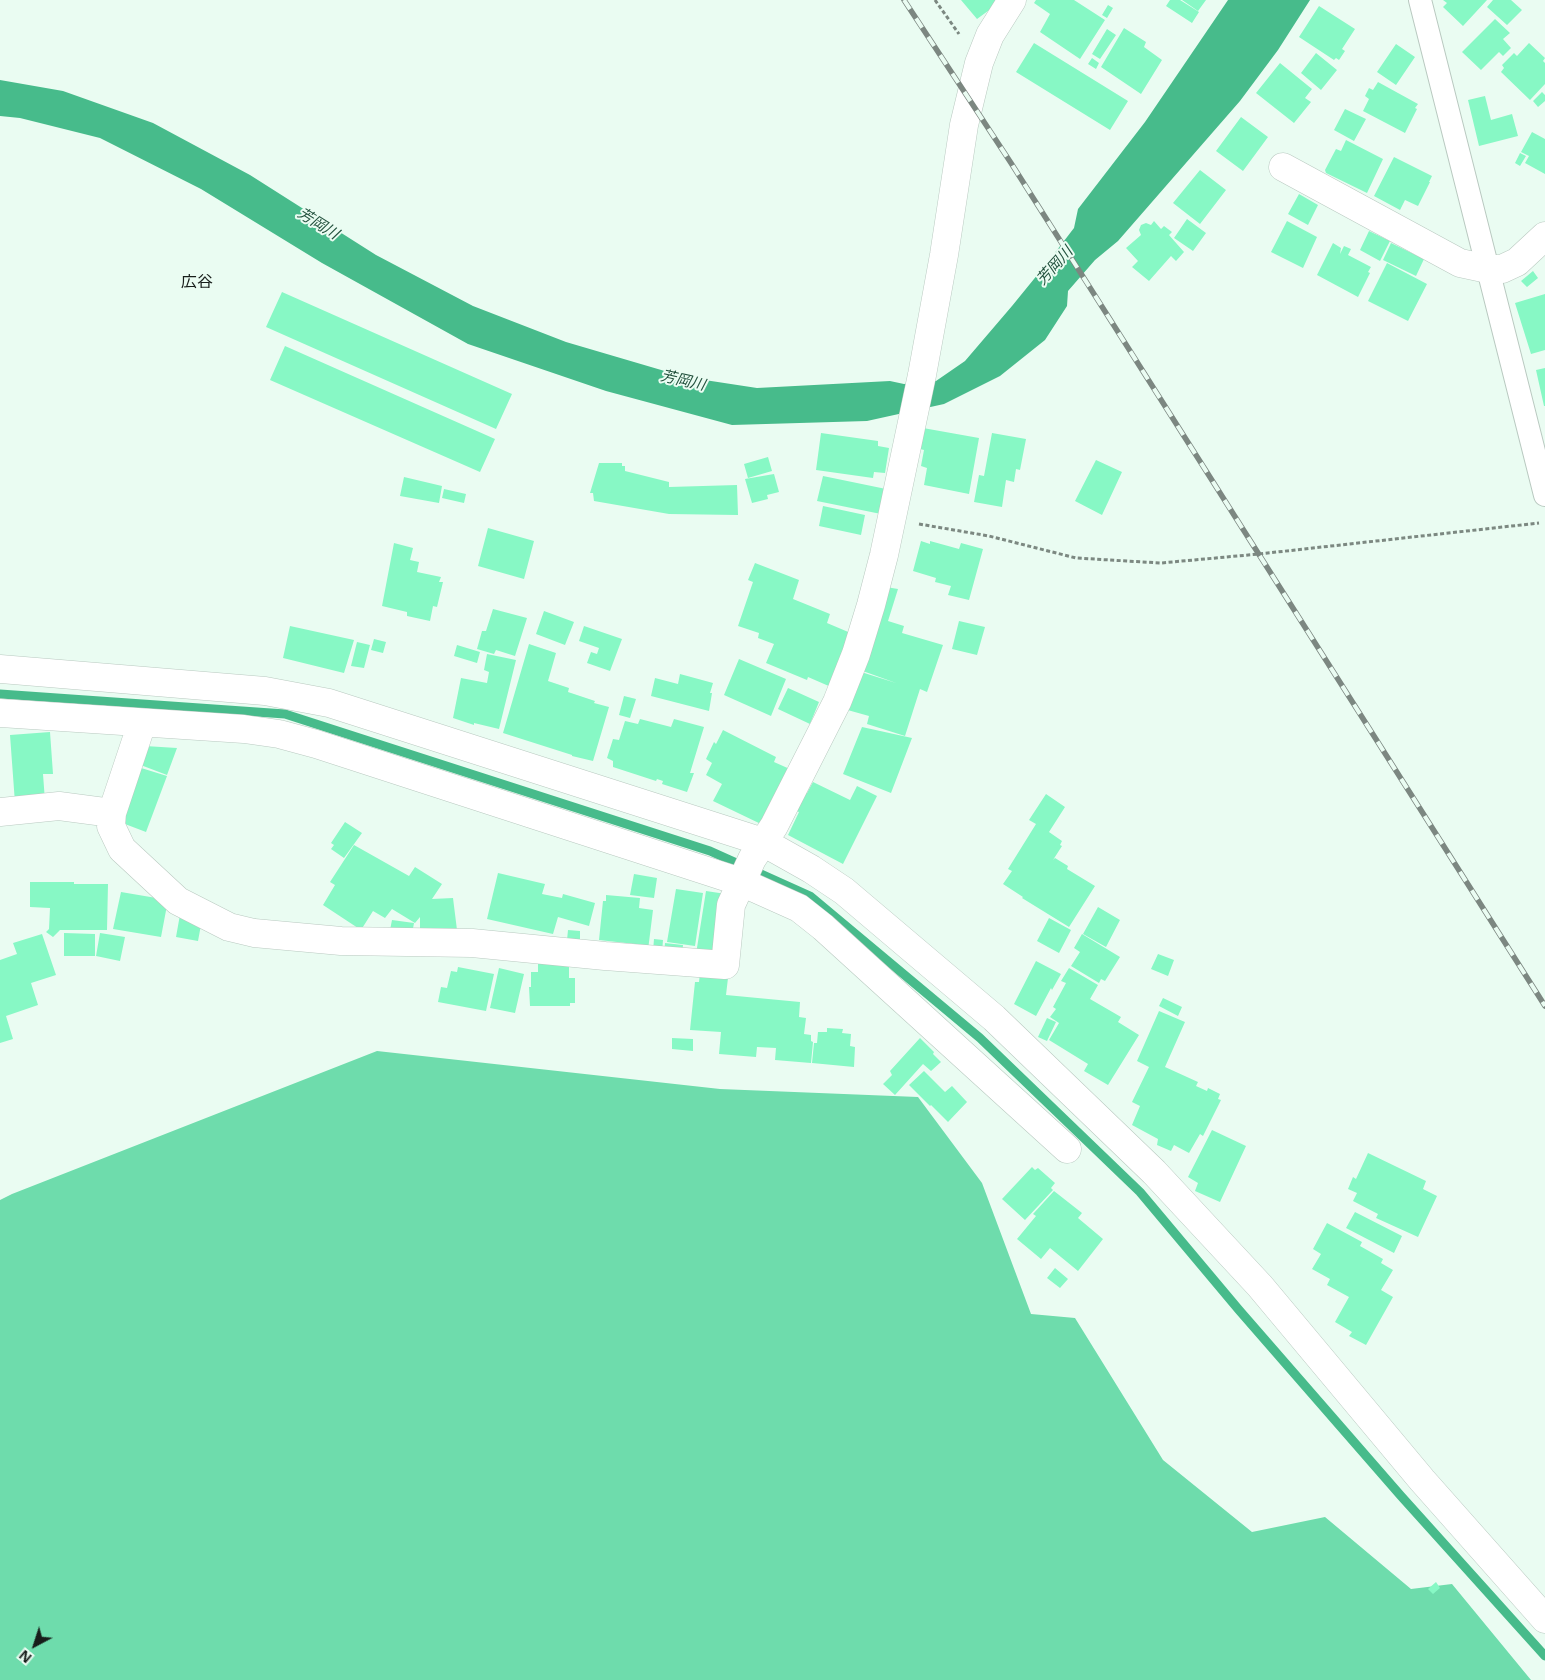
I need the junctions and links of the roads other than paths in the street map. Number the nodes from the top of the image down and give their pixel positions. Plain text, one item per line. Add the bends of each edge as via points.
1 (1012, 0) edge
2 (1420, 0) edge
3 (1283, 166) dead end
4 (1545, 236) edge
5 (1488, 270) junction
6 (1545, 496) edge
7 (0, 669) edge
8 (0, 713) edge
9 (142, 723) junction
10 (0, 812) edge
11 (112, 812) junction
12 (750, 865) junction
13 (1067, 1149) dead end
14 (1545, 1619) edge

1 - 12 street via 990,35 979,63 964,125 922,375 892,519 856,654 837,702 774,826
2 - 5 street
3 - 5 street via 1460,263
4 - 5 street via 1517,262
5 - 6 street
7 - 12 street via 256,690 329,703
8 - 9 street
9 - 11 street
9 - 12 street via 280,734
10 - 11 street via 59,806
11 - 12 street via 111,826 122,849 178,900 229,927 254,933 341,941 472,943 725,965 731,905
12 - 13 street via 823,927
12 - 14 street via 811,869 844,891 994,1018 1154,1172 1260,1286 1422,1480

